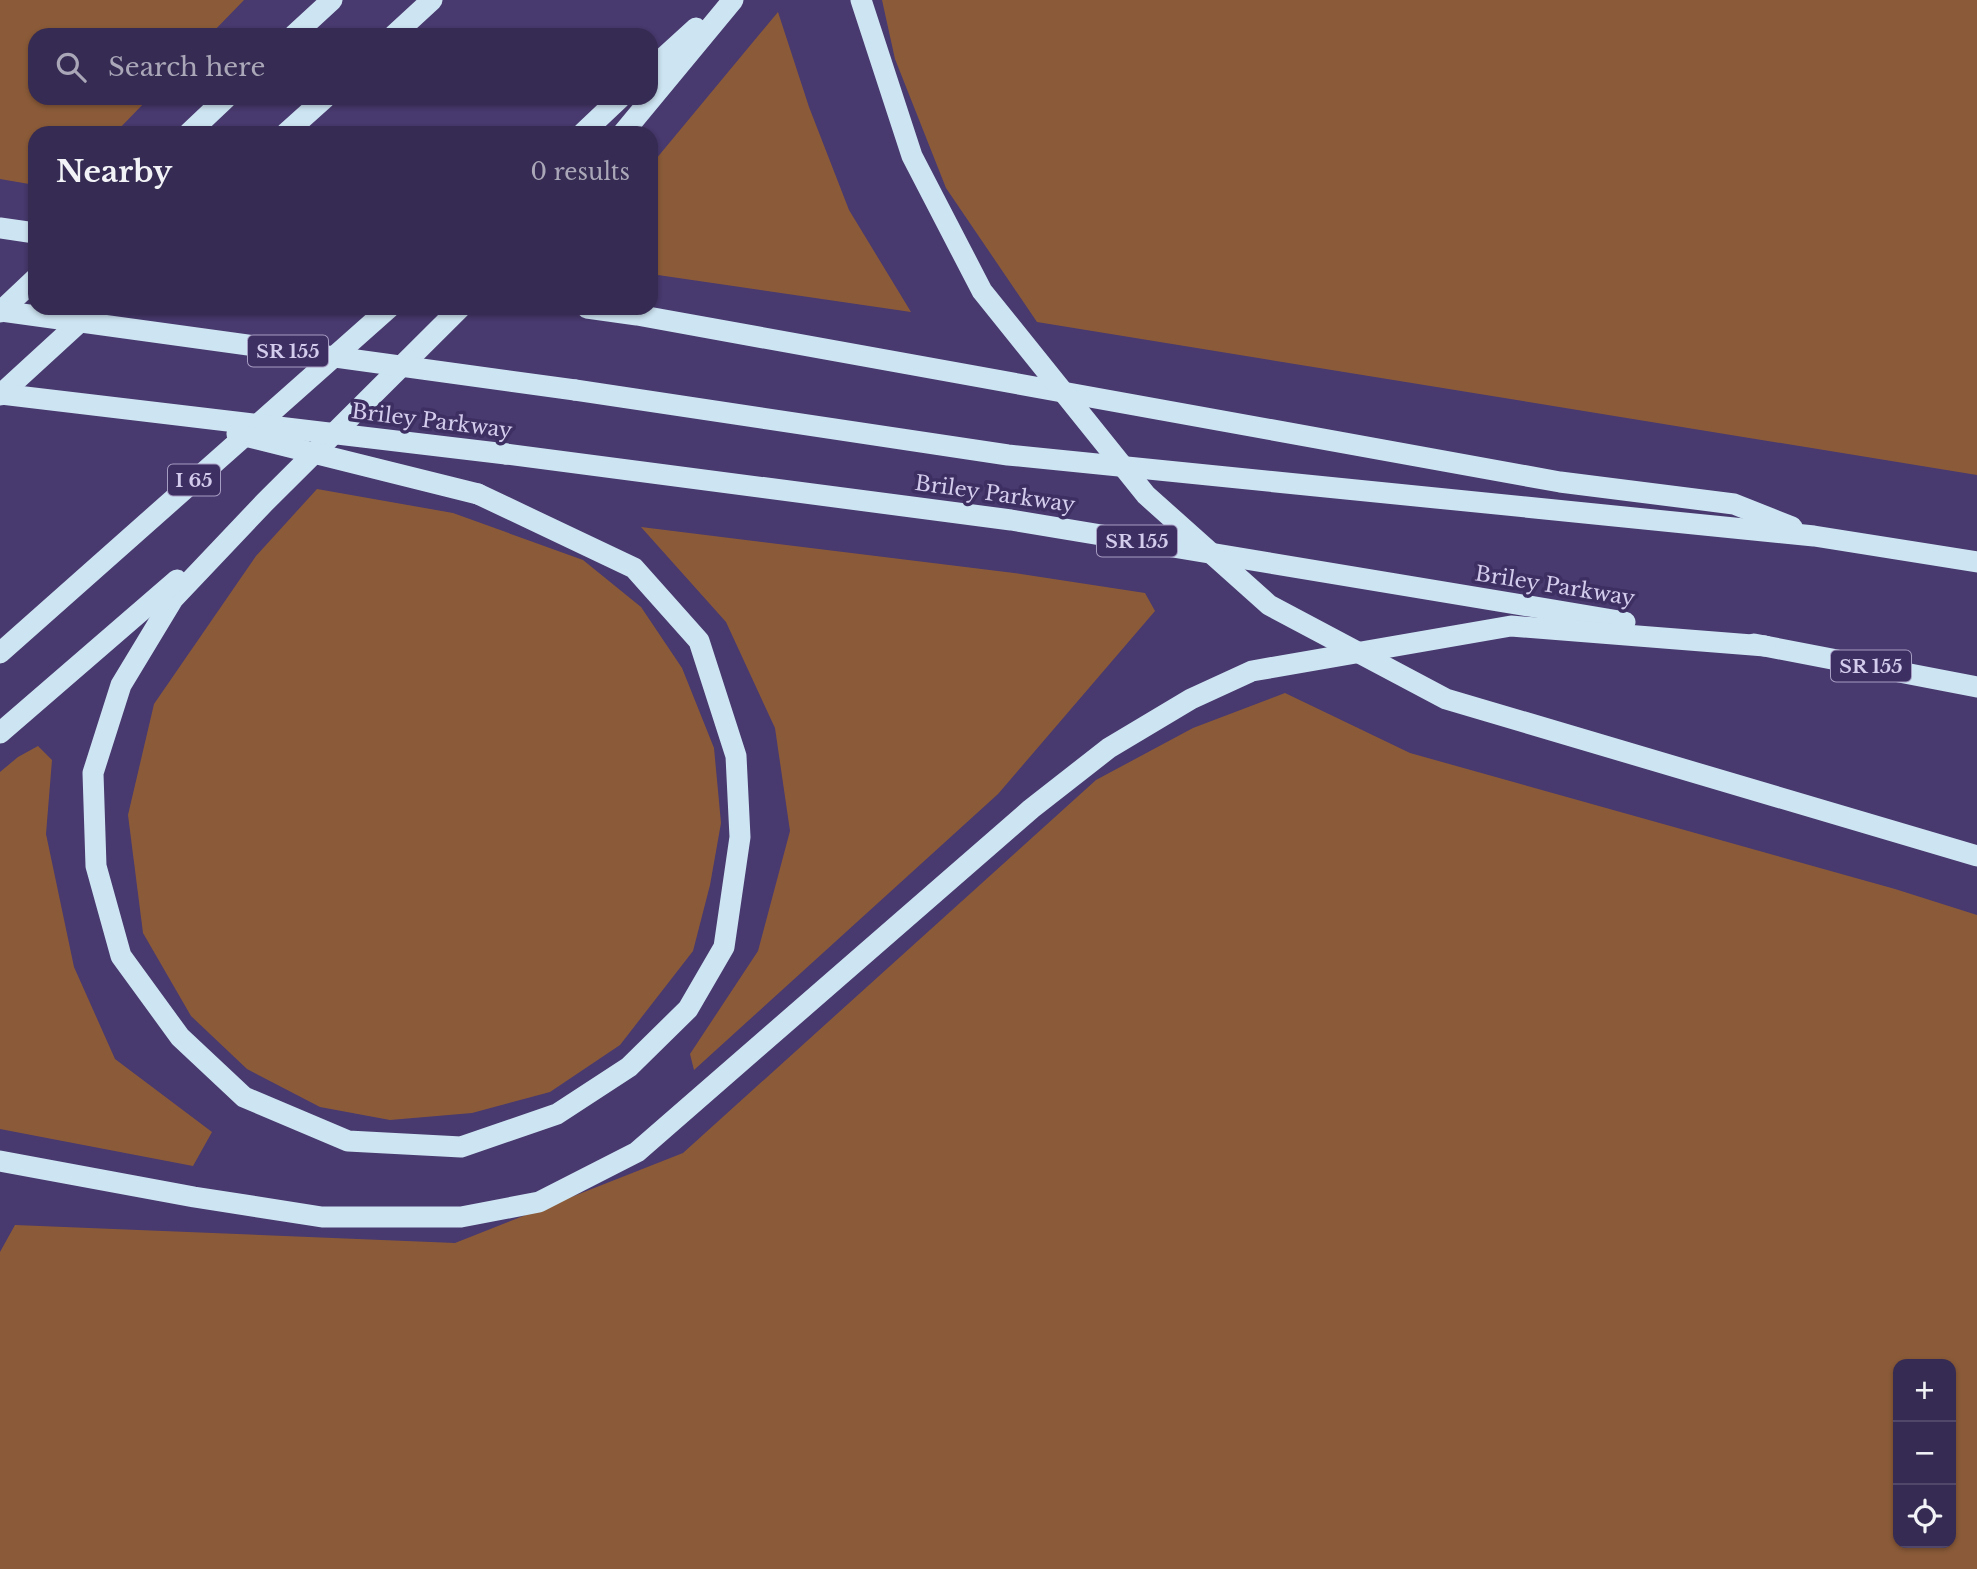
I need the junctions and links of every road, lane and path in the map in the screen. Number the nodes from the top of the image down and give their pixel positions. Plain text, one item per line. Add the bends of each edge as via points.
1 (314, 0) edge
2 (332, 0) edge
3 (432, 0) edge
4 (725, 0) edge
5 (733, 0) edge
6 (861, 0) edge
7 (289, 28) edge
8 (302, 28) edge
9 (402, 28) edge
10 (658, 62) edge
11 (658, 92) edge
12 (219, 105) edge
13 (317, 105) edge
14 (613, 105) edge
15 (647, 105) edge
16 (196, 126) edge
17 (294, 126) edge
18 (590, 126) edge
19 (630, 126) edge
20 (0, 228) edge
21 (28, 232) edge
22 (28, 286) edge
23 (0, 312) edge
24 (87, 315) edge
25 (381, 315) edge
26 (453, 315) edge
27 (638, 315) edge
28 (0, 394) edge
29 (153, 413) junction
30 (265, 502) junction
31 (1814, 536) junction
32 (1977, 562) edge
33 (1765, 646) junction
34 (0, 653) edge
35 (1977, 687) edge
36 (0, 733) edge
37 (1977, 856) edge
38 (0, 1161) edge

1 - 7 highway
2 - 8 highway
3 - 9 highway
4 - 10 highway
5 - 11 highway
6 - 37 highway, bridge via 912,156 982,291 1146,495 1269,605 1446,699
12 - 16 highway
13 - 17 highway
14 - 18 highway
15 - 19 highway
20 - 21 highway
22 - 23 highway
23 - 31 highway, Briley Parkway / SR 155, bridge via 575,390 1008,455
24 - 28 highway
25 - 34 highway, I 65
26 - 30 highway
27 - 31 highway via 1560,482 1734,504
28 - 29 highway, Briley Parkway / SR 155, bridge
29 - 30 highway, bridge via 478,494 634,568 699,641 736,755 740,837 724,947 688,1009 629,1067 557,1114 461,1147 348,1141 244,1097 180,1037 121,956 96,866 93,773 121,685 173,599
29 - 33 highway, Briley Parkway / SR 155, bridge via 1011,520
30 - 36 highway
31 - 32 highway, Briley Parkway / SR 155
33 - 35 highway, Briley Parkway / SR 155
33 - 38 highway via 1511,626 1252,671 1191,699 1109,748 1031,809 638,1152 539,1202 461,1217 322,1217

